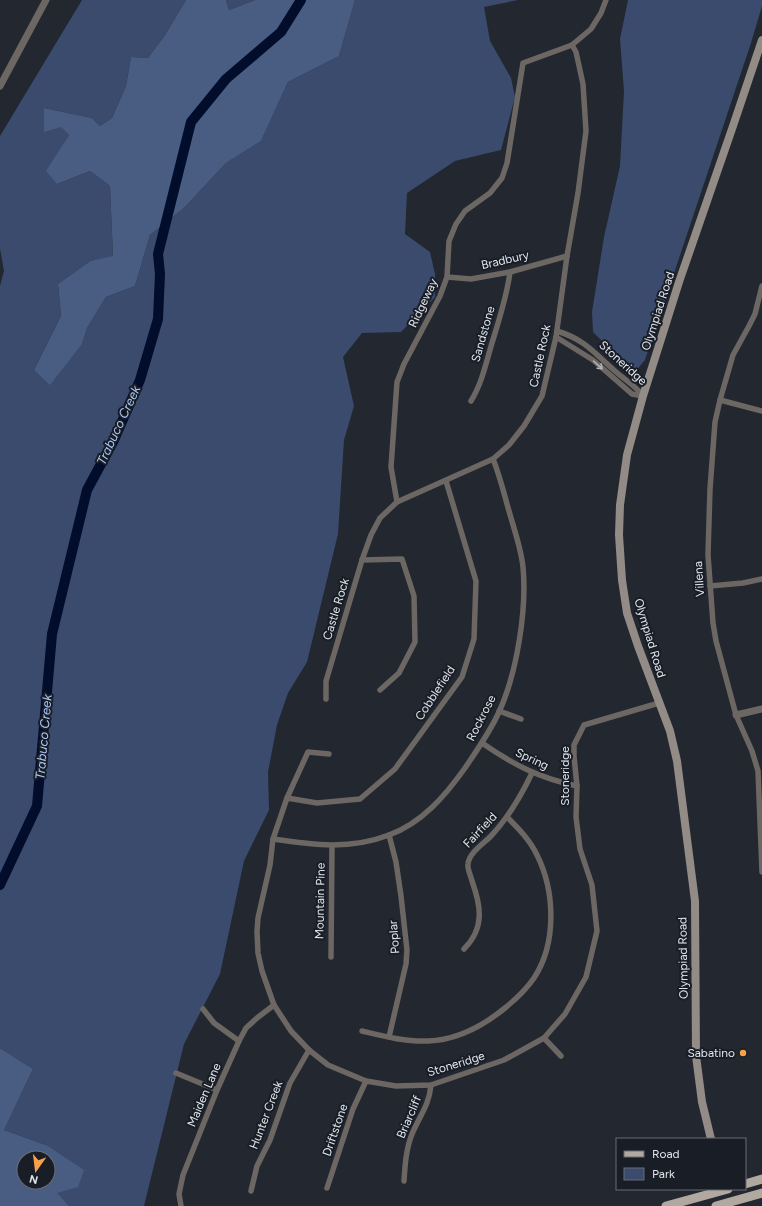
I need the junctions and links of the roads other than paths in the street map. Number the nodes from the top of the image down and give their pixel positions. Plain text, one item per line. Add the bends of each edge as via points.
1 (46, 0) edge
2 (606, 0) edge
3 (762, 40) edge
4 (572, 45) junction
5 (0, 85) edge
6 (567, 256) junction
7 (510, 272) junction
8 (447, 277) junction
9 (762, 286) edge
10 (557, 334) junction
11 (575, 338) junction
12 (572, 347) junction
13 (624, 379) junction
14 (620, 385) junction
15 (643, 396) junction
16 (720, 400) junction
17 (471, 401) dead end
18 (762, 411) edge
19 (492, 460) junction
20 (446, 481) junction
21 (397, 502) junction
22 (362, 560) junction
23 (762, 579) edge
24 (710, 586) junction
25 (380, 690) dead end
26 (326, 699) dead end
27 (659, 703) junction
28 (762, 709) edge
29 (500, 711) junction
30 (736, 715) junction
31 (521, 719) dead end
32 (482, 743) junction
33 (329, 754) dead end
34 (532, 773) junction
35 (577, 786) junction
36 (287, 798) junction
37 (507, 817) junction
38 (389, 835) junction
39 (273, 839) junction
40 (332, 846) junction
41 (762, 872) edge
42 (464, 949) dead end
43 (330, 957) dead end
44 (274, 1005) junction
45 (202, 1009) dead end
46 (362, 1031) dead end
47 (389, 1037) junction
48 (544, 1038) junction
49 (239, 1041) junction
50 (309, 1050) junction
51 (560, 1056) dead end
52 (176, 1073) dead end
53 (366, 1082) junction
54 (431, 1085) junction
55 (217, 1090) junction
56 (711, 1138) edge
57 (762, 1179) edge
58 (404, 1181) dead end
59 (746, 1184) edge
60 (327, 1188) dead end
61 (722, 1190) edge
62 (726, 1190) edge
63 (251, 1191) dead end
64 (762, 1193) edge
65 (729, 1204) edge
66 (181, 1206) edge
67 (666, 1206) edge
68 (716, 1206) edge

1 - 5 street
2 - 4 street via 591,29
3 - 15 main road, Olympiad Road
4 - 6 street, Castle Rock via 583,84 586,131
4 - 8 street, Ridgeway via 523,64 507,163 502,178 490,192 465,211 456,224 449,241
6 - 7 street, Bradbury
6 - 10 street, Castle Rock
7 - 8 street, Bradbury via 471,279
7 - 17 street, Sandstone via 479,388
8 - 21 street, Ridgeway via 397,382 392,467
9 - 16 street, Villena via 750,326 733,355
10 - 11 street, Stoneridge
10 - 12 street, Stoneridge
10 - 19 street, Castle Rock via 542,396 524,426 509,445
11 - 12 street
11 - 13 street, Stoneridge via 585,343
12 -> 14 street, Stoneridge via 593,360
13 - 14 street
13 - 15 street, Stoneridge
14 - 15 street, Stoneridge via 632,394
15 - 27 main road, Olympiad Road via 627,455 619,535 627,613
16 - 18 street
16 - 24 street, Villena via 713,434 708,555
19 - 20 street, Castle Rock
19 - 29 street, Rockrose via 518,544 524,583 514,672
20 - 21 street, Castle Rock
20 - 36 street, Cobblefield via 476,582 474,640 462,677 395,769 360,800 317,803
21 - 22 street, Castle Rock via 380,518
22 - 25 street via 402,559 414,596 414,642 399,673
22 - 26 street, Castle Rock via 326,681
23 - 24 street
24 - 30 street, Villena via 716,641
27 - 35 street, Stoneridge via 584,726 574,745
27 - 56 main road, Olympiad Road via 670,731 677,761 695,902 696,1056 702,1102
28 - 30 street
29 - 31 street
29 - 32 street, Rockrose
30 - 41 street, Villena via 758,771
32 - 34 street, Spring via 506,760
32 - 38 street, Rockrose via 435,806
33 - 36 street, Stoneridge via 308,752
34 - 35 street, Spring
34 - 37 street, Fairfield
35 - 48 street, Stoneridge via 576,817 580,849 592,885 597,931 586,977 565,1014
36 - 39 street, Stoneridge
37 - 42 street, Fairfield via 469,858 467,866 478,898 480,915 472,941
37 - 47 street via 528,839 538,855 547,882 551,923 549,943 535,977 518,997 491,1020 473,1030 457,1036 428,1041
38 - 40 street, Rockrose via 361,843
38 - 47 street, Poplar via 396,862 407,950
39 - 40 street, Rockrose
39 - 44 street, Stoneridge via 257,932 262,971
40 - 43 street, Mountain Pine
44 - 49 street, Maiden Lane via 246,1028
44 - 50 street, Stoneridge via 290,1031
45 - 49 street via 214,1023
46 - 47 street
48 - 51 street
48 - 54 street, Stoneridge via 504,1060
49 - 55 street, Maiden Lane
50 - 53 street, Stoneridge via 328,1065
50 - 63 street, Hunter Creek via 290,1083
52 - 55 street
53 - 54 street, Stoneridge via 396,1086
53 - 60 street, Driftstone via 353,1109
54 - 58 street, Briarcliff via 430,1096 408,1146
55 - 66 street, Maiden Lane via 183,1175 179,1194
57 - 59 main road
61 - 67 main road
62 - 65 main road
64 - 65 main road
65 - 68 main road

